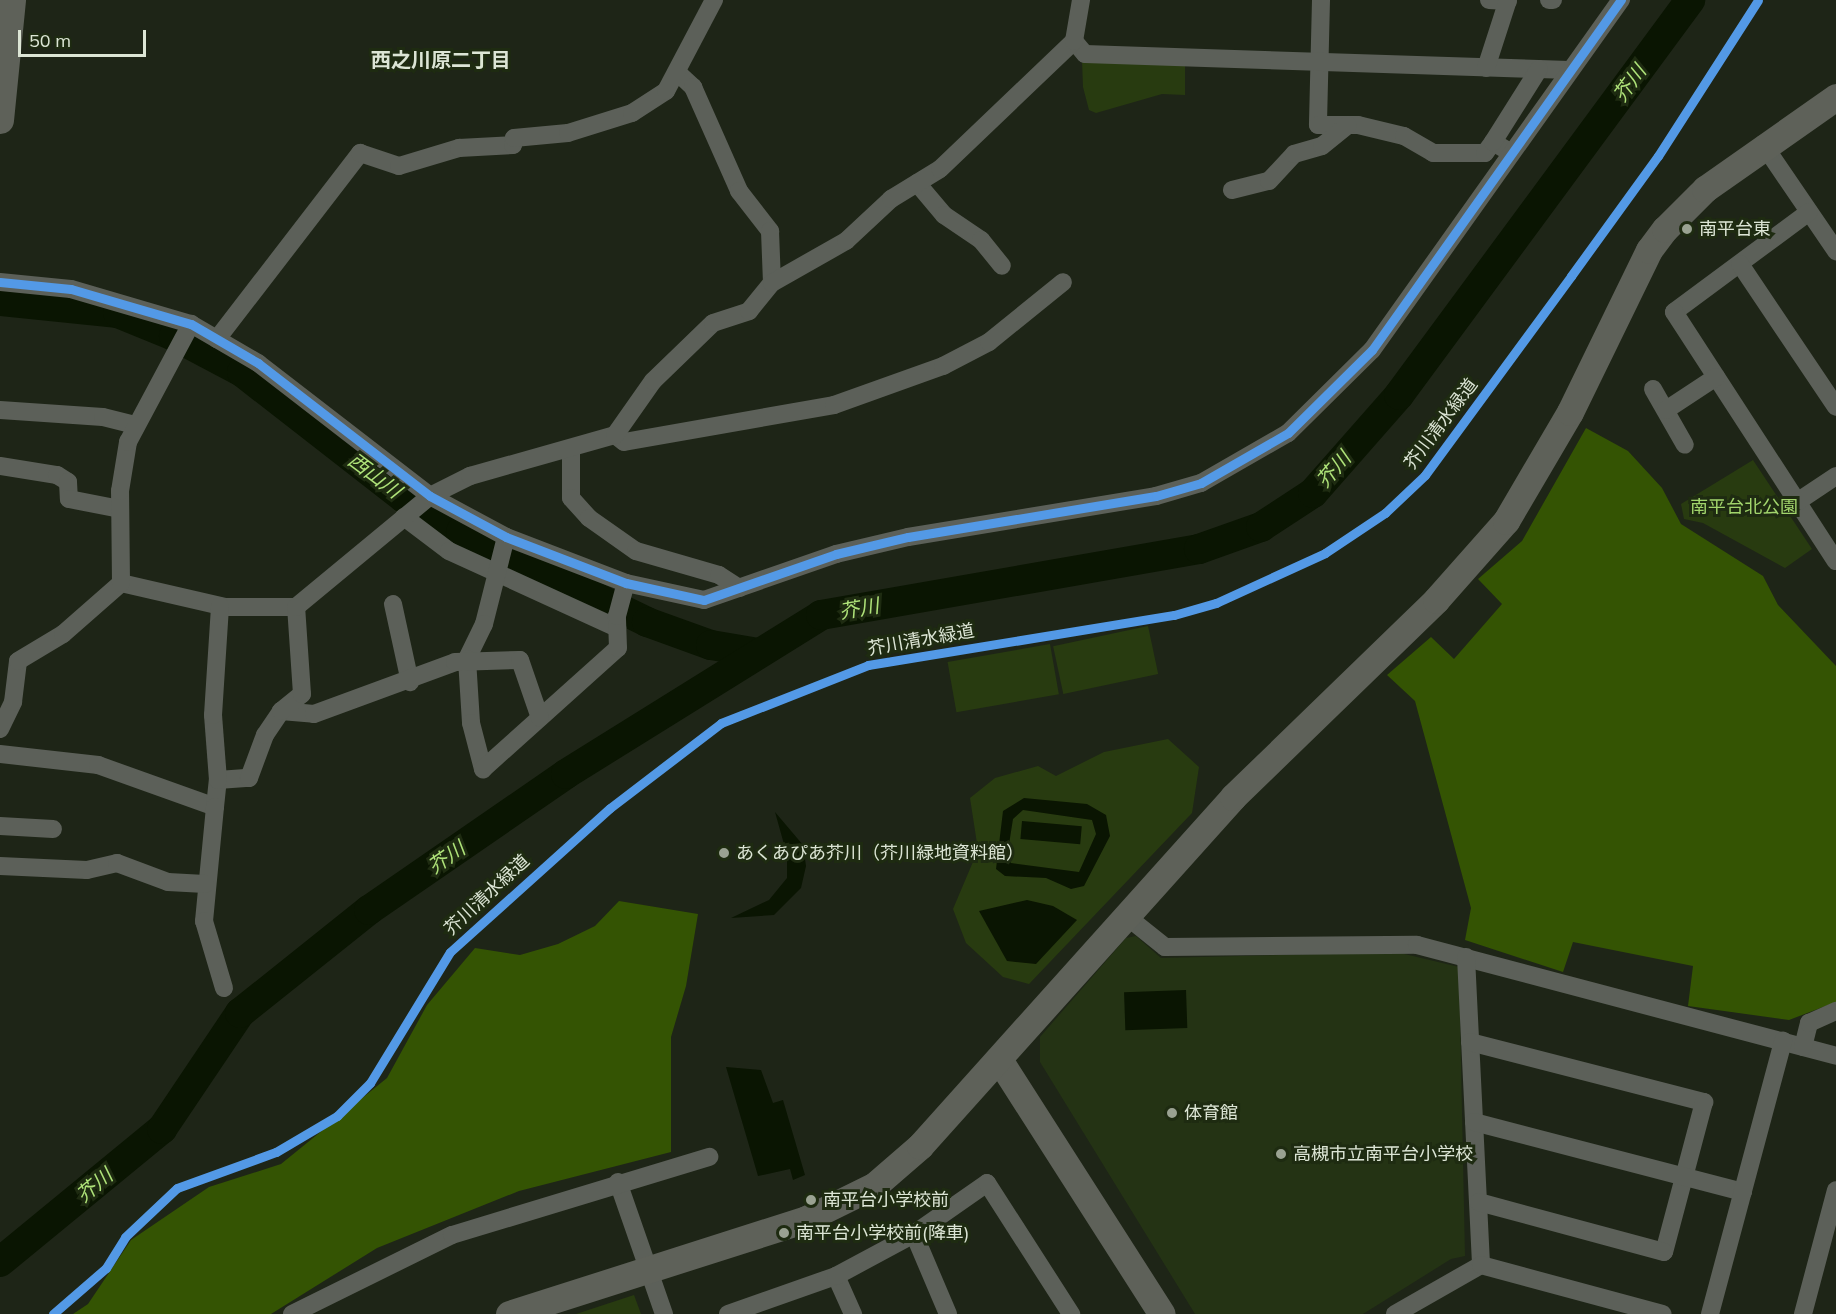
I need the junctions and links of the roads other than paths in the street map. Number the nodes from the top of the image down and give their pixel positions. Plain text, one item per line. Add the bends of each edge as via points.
1 (12, 0) edge
2 (714, 0) edge
3 (1081, 0) edge
4 (1321, 0) edge
5 (1489, 0) edge
6 (1508, 0) edge
7 (1611, 0) edge
8 (1621, 0) edge
9 (1600, 27) junction
10 (1074, 41) junction
11 (1320, 63) junction
12 (1486, 68) junction
13 (1539, 69) junction
14 (1569, 70) junction
15 (678, 73) junction
16 (1836, 97) edge
17 (0, 120) edge
18 (1348, 125) junction
19 (1494, 142) junction
20 (1763, 144) junction
21 (1511, 153) junction
22 (918, 183) junction
23 (1232, 190) dead end
24 (1809, 212) junction
25 (1836, 251) edge
26 (1740, 264) junction
27 (1002, 266) dead end
28 (0, 282) edge
29 (1063, 282) dead end
30 (772, 283) junction
31 (189, 327) junction
32 (217, 339) junction
33 (1716, 377) junction
34 (1653, 389) dead end
35 (1836, 407) edge
36 (0, 410) edge
37 (1666, 410) junction
38 (136, 425) junction
39 (615, 435) junction
40 (1685, 445) dead end
41 (571, 448) junction
42 (0, 466) edge
43 (1836, 476) edge
44 (427, 498) junction
45 (1797, 502) junction
46 (120, 509) junction
47 (404, 517) junction
48 (506, 538) junction
49 (1836, 561) edge
50 (495, 572) junction
51 (121, 583) junction
52 (625, 587) junction
53 (739, 588) junction
54 (393, 604) dead end
55 (220, 606) junction
56 (296, 607) junction
57 (617, 622) junction
58 (467, 659) junction
59 (410, 682) junction
60 (281, 711) junction
61 (540, 718) junction
62 (0, 729) edge
63 (0, 754) edge
64 (218, 780) junction
65 (215, 807) junction
66 (0, 826) edge
67 (53, 829) dead end
68 (0, 866) edge
69 (205, 884) junction
70 (1125, 915) junction
71 (1466, 957) junction
72 (224, 988) dead end
73 (1836, 1011) edge
74 (1783, 1041) junction
75 (1470, 1042) junction
76 (1803, 1047) junction
77 (1836, 1056) edge
78 (1000, 1061) junction
79 (1474, 1122) junction
80 (709, 1157) dead end
81 (1684, 1177) junction
82 (618, 1182) junction
83 (1836, 1190) edge
84 (1743, 1192) junction
85 (1479, 1202) junction
86 (914, 1234) junction
87 (1481, 1266) junction
88 (646, 1269) junction
89 (836, 1276) junction
90 (758, 1310) edge
91 (292, 1314) edge
92 (509, 1314) edge
93 (663, 1314) edge
94 (728, 1314) edge
95 (853, 1314) edge
96 (948, 1314) edge
97 (1071, 1314) edge
98 (1162, 1314) edge
99 (1395, 1314) edge
100 (1663, 1314) edge
101 (1710, 1314) edge
102 (1803, 1314) edge

1 - 17 street
2 - 15 street
3 - 10 street
4 - 11 street
5 - 6 street
6 - 12 street
7 - 9 street
8 - 9 street
9 - 14 street
10 - 11 street via 1086,54
10 - 22 street via 940,169
11 - 12 street
11 - 18 street via 1318,125
12 - 13 street
13 - 14 street
13 - 19 street
14 - 21 street
15 - 30 street via 693,87 739,191 770,231
15 - 32 street via 666,91 632,113 568,133 514,138 513,145 459,148 399,166 360,153
16 - 20 street
18 - 19 street via 1404,136 1433,153 1485,153
18 - 23 street via 1322,146 1294,154 1269,181
19 - 21 street
20 - 24 street
20 - 70 street via 1703,191 1648,250 1570,412 1506,521 1436,600 1233,797
21 - 53 street via 1372,350 1288,433 1236,466 1156,496 908,537 836,554
22 - 27 street via 944,215 981,240
22 - 30 street via 846,241
24 - 25 street
24 - 26 street
26 - 33 street via 1674,312
26 - 35 street
28 - 31 street via 71,289
29 - 39 street via 989,342 944,366 834,405 624,442
30 - 39 street via 758,304 713,323 653,381
31 - 32 street
31 - 38 street
32 - 44 street via 258,363
33 - 37 street
33 - 45 street
34 - 37 street
36 - 38 street via 103,417
37 - 40 street
38 - 46 street via 122,469
39 - 41 street
41 - 44 street via 470,476
41 - 53 street via 571,498 596,524 636,551 719,575
42 - 46 street via 57,475 68,482 69,499
43 - 45 street
44 - 47 street
44 - 48 street
45 - 49 street
46 - 51 street
47 - 50 street via 449,551
47 - 56 street
48 - 50 street
48 - 52 street
50 - 57 street
50 - 58 street via 484,624
51 - 55 street
51 - 62 street via 63,634 18,661 13,702
52 - 53 street via 704,600
52 - 57 street
54 - 59 street
55 - 56 street
55 - 64 street via 213,716
56 - 60 street via 302,694
57 - 61 street via 618,648
58 - 59 street
58 - 61 street via 520,660
58 - 61 street via 471,723 483,769
59 - 60 street via 314,714
60 - 64 street via 249,778
63 - 65 street via 98,765
64 - 65 street
65 - 69 street
66 - 67 street
68 - 69 street via 87,870 117,863 168,882
69 - 72 street via 207,943
70 - 71 street via 1165,947 1386,942
70 - 78 street
71 - 74 street
71 - 75 street
73 - 76 street via 1809,1023
74 - 76 street
74 - 84 street
75 - 79 street
75 - 81 street via 1704,1102
76 - 77 street
78 - 88 street via 875,1185 806,1219
78 - 98 street
79 - 81 street
79 - 85 street
80 - 82 street
81 - 84 street
81 - 85 street via 1664,1252
82 - 88 street
82 - 91 street via 452,1234
83 - 102 street
84 - 101 street
85 - 87 street
86 - 89 street
86 - 96 street
86 - 97 street via 987,1183
87 - 99 street
87 - 100 street
88 - 92 street
88 - 93 street
89 - 90 street
89 - 95 street
90 - 94 street

